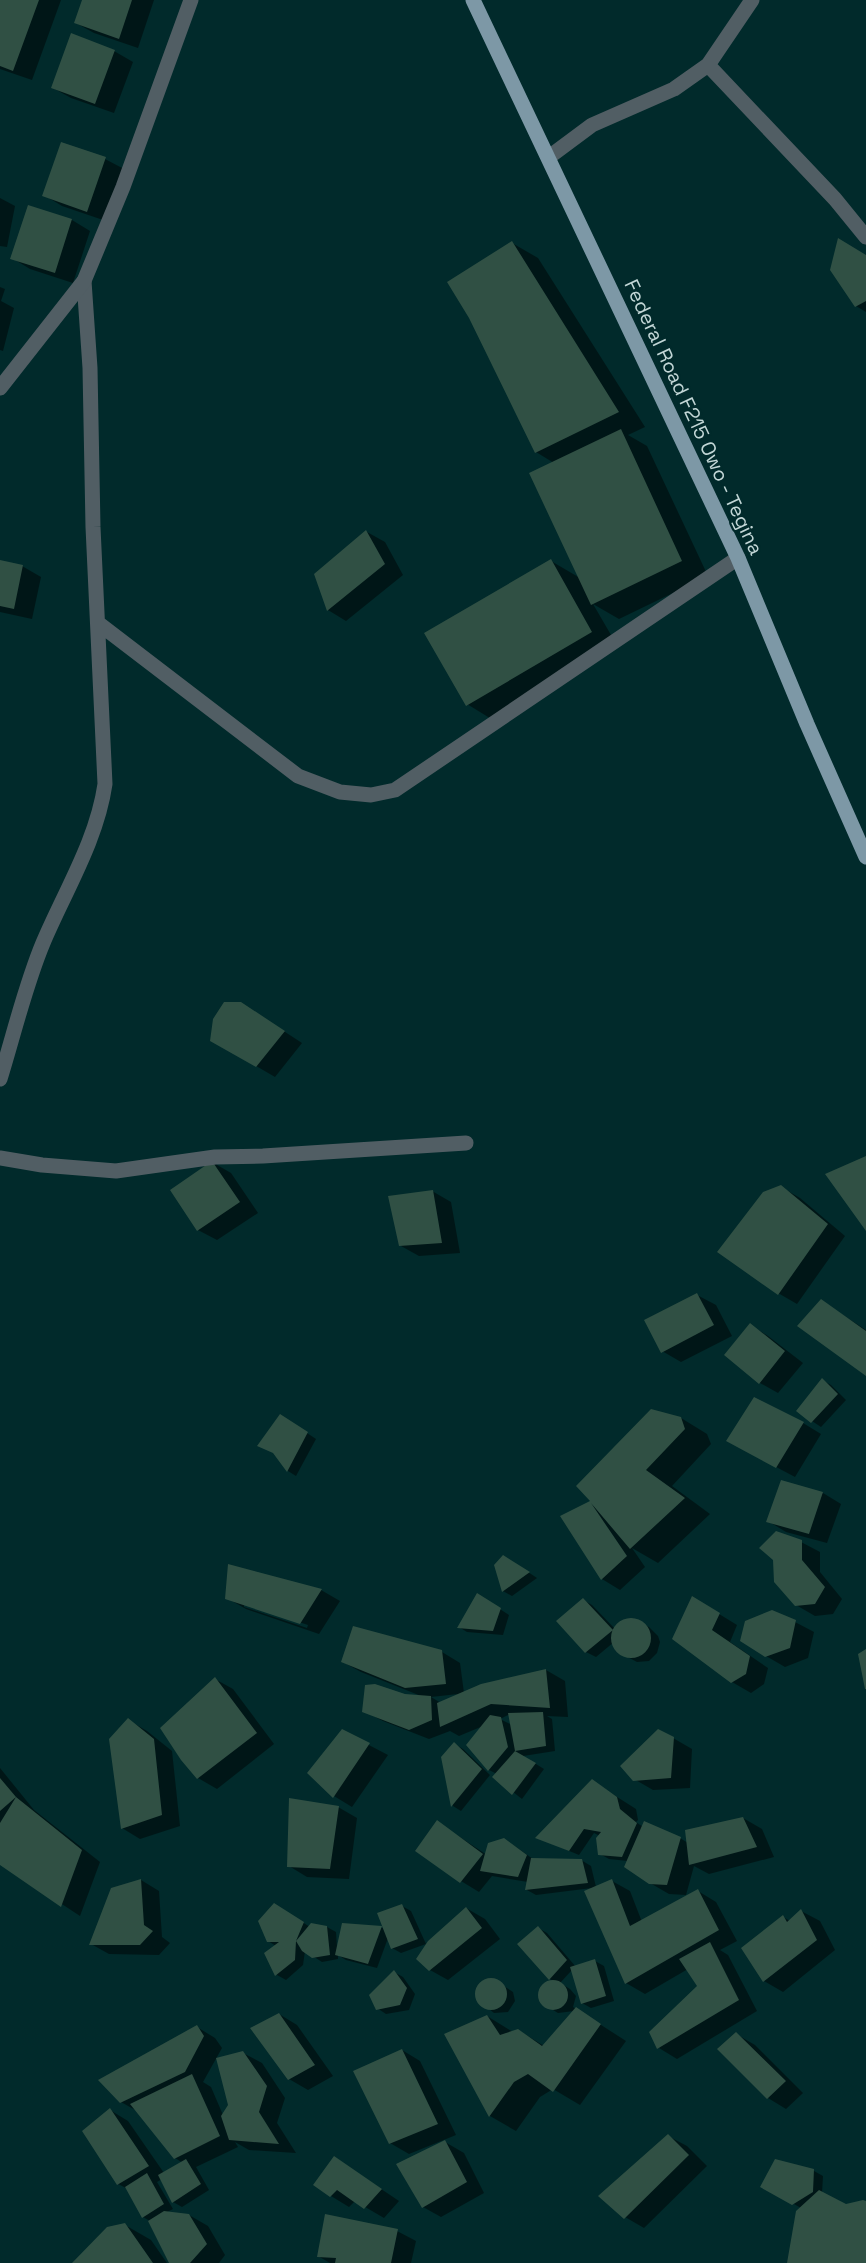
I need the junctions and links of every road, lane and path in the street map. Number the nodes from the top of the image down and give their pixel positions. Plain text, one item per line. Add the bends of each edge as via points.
1 (191, 0) edge
2 (473, 0) edge
3 (752, 0) edge
4 (708, 65) junction
5 (549, 157) junction
6 (866, 237) edge
7 (84, 281) junction
8 (0, 388) edge
9 (738, 558) junction
10 (98, 623) junction
11 (866, 857) edge
12 (0, 1079) edge
13 (466, 1143) dead end
14 (0, 1158) edge

1 - 7 street via 123,188
2 - 5 main road, Federal Road F215 Owo - Tegina
3 - 4 street
4 - 5 street via 674,89 592,125
4 - 6 street
5 - 9 main road, Federal Road F215 Owo - Tegina
7 - 8 street
7 - 10 street
9 - 10 street via 395,790 371,795 340,792 298,776
9 - 11 main road, Federal Road F215 Owo - Tegina
10 - 12 street via 105,784 102,804 43,944
13 - 14 street via 215,1157 116,1171

